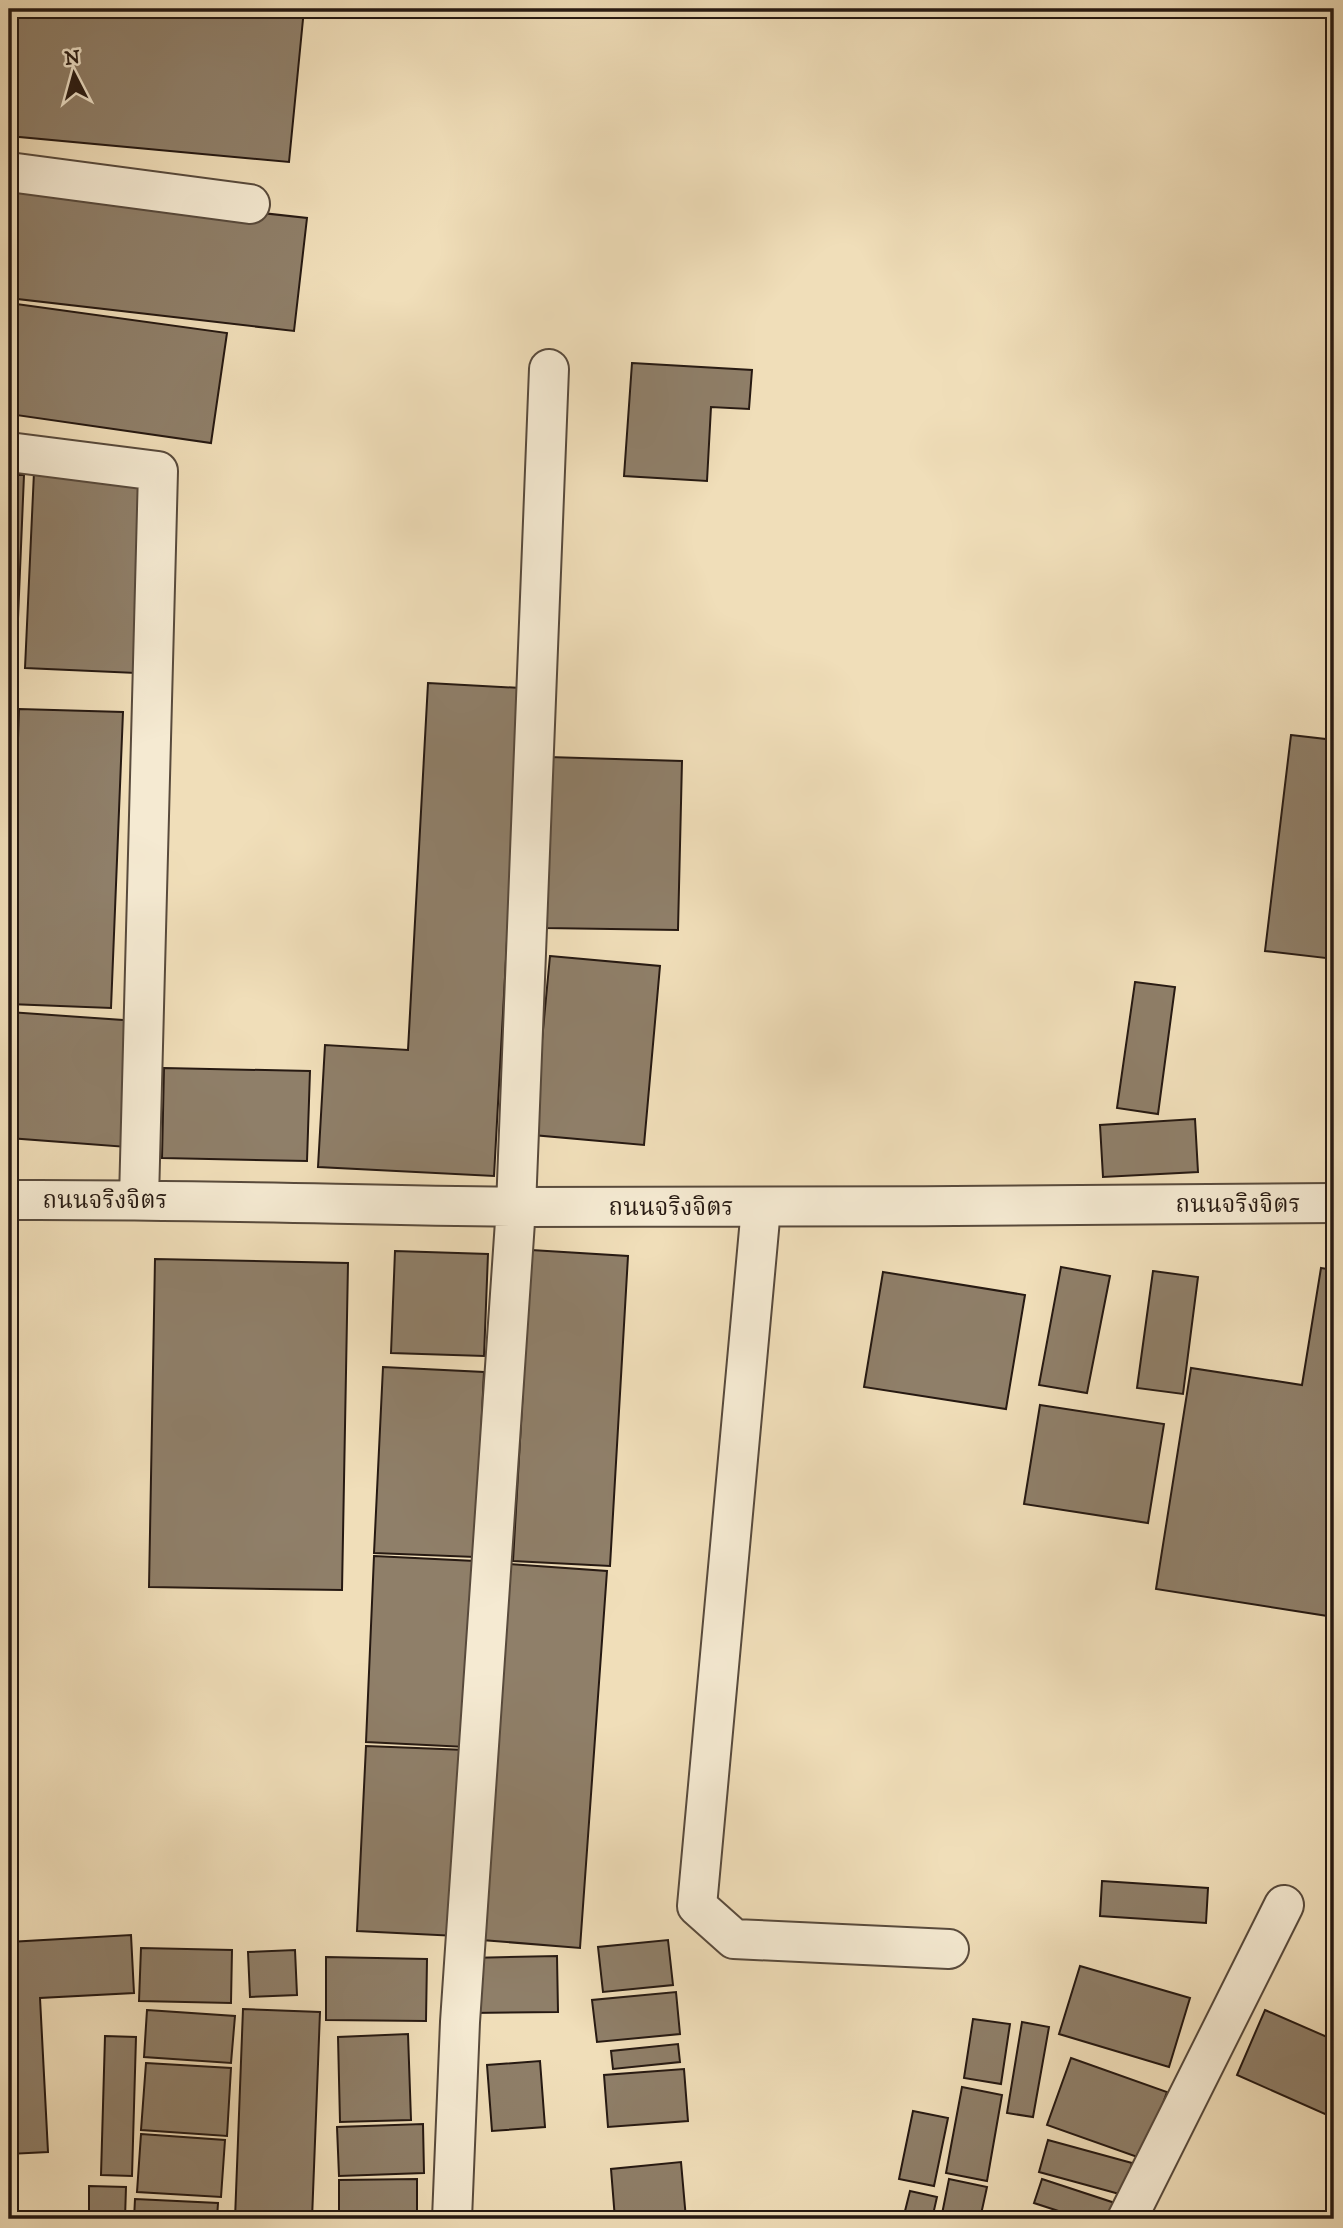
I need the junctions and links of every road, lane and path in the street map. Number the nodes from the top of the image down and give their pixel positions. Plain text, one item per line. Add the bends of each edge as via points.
1 (9, 172) edge
2 (250, 204) dead end
3 (549, 369) dead end
4 (9, 452) edge
5 (139, 1199) junction
6 (9, 1200) edge
7 (1334, 1203) edge
8 (516, 1207) junction
9 (761, 1208) junction
10 (1284, 1905) dead end
11 (949, 1949) dead end
12 (452, 2219) edge
13 (1127, 2219) edge

1 - 2 street
3 - 8 street
4 - 5 street via 158,471
5 - 6 street, ถนนจริงจิตร
5 - 8 street, ถนนจริงจิตร
7 - 9 street, ถนนจริงจิตร
8 - 9 street, ถนนจริงจิตร
8 - 12 street via 461,2009
9 - 11 street via 697,1906 734,1939
10 - 13 street

